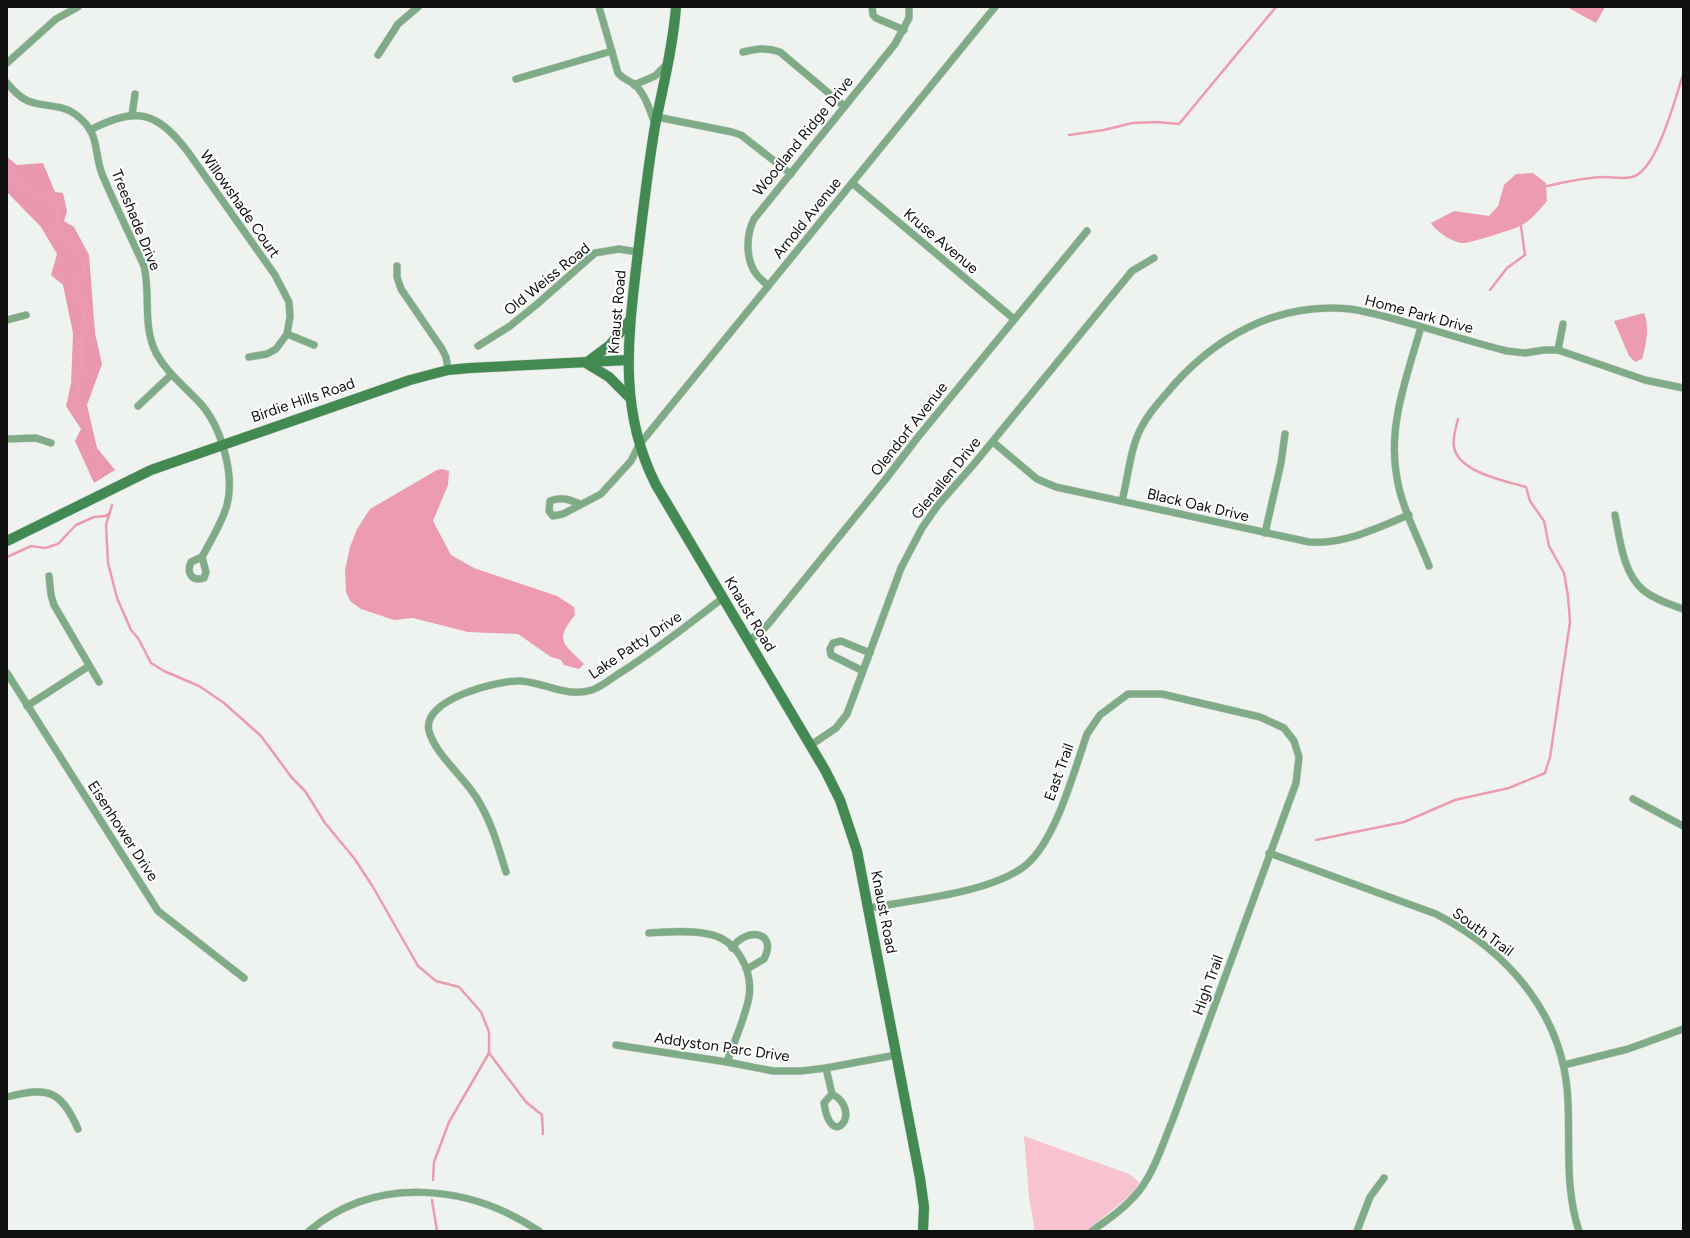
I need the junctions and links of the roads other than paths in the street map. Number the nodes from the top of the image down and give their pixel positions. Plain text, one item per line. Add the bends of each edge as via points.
1 (78, 7) edge
2 (418, 7) edge
3 (599, 7) edge
4 (676, 7) edge
5 (872, 7) edge
6 (909, 7) edge
7 (995, 7) edge
8 (904, 30) junction
9 (612, 51) junction
10 (743, 52) dead end
11 (378, 55) dead end
12 (7, 63) edge
13 (667, 64) junction
14 (516, 78) dead end
15 (7, 83) edge
16 (634, 85) junction
17 (135, 94) dead end
18 (844, 106) junction
19 (132, 115) junction
20 (656, 121) junction
21 (90, 130) junction
22 (791, 174) junction
23 (852, 183) junction
24 (1087, 231) dead end
25 (638, 252) junction
26 (1154, 258) dead end
27 (397, 266) dead end
28 (768, 286) junction
29 (26, 316) dead end
30 (631, 318) junction
31 (7, 320) edge
32 (1014, 320) junction
33 (1563, 324) dead end
34 (1421, 326) junction
35 (287, 334) junction
36 (314, 345) dead end
37 (478, 346) dead end
38 (1558, 350) junction
39 (249, 357) dead end
40 (628, 360) junction
41 (586, 363) junction
42 (448, 370) junction
43 (171, 375) junction
44 (1683, 388) edge
45 (630, 398) junction
46 (138, 406) dead end
47 (1285, 434) dead end
48 (7, 439) edge
49 (992, 442) junction
50 (51, 443) dead end
51 (222, 444) junction
52 (639, 445) junction
53 (1122, 501) junction
54 (580, 504) dead end
55 (1409, 515) junction
56 (1614, 515) dead end
57 (1265, 533) junction
58 (7, 541) edge
59 (202, 557) dead end
60 (1429, 566) dead end
61 (49, 576) dead end
62 (723, 598) junction
63 (1683, 609) edge
64 (748, 641) junction
65 (870, 653) junction
66 (89, 666) junction
67 (863, 672) junction
68 (7, 674) edge
69 (99, 682) dead end
70 (27, 706) junction
71 (1284, 728) joint
72 (810, 745) junction
73 (1633, 799) dead end
74 (1683, 826) edge
75 (1268, 853) junction
76 (506, 872) dead end
77 (868, 908) junction
78 (650, 933) dead end
79 (732, 948) junction
80 (747, 969) junction
81 (244, 978) dead end
82 (1683, 1029) edge
83 (616, 1045) dead end
84 (896, 1055) junction
85 (727, 1062) junction
86 (1564, 1065) junction
87 (826, 1068) junction
88 (832, 1094) dead end
89 (7, 1097) edge
90 (78, 1129) dead end
91 (1384, 1178) dead end
92 (308, 1231) edge
93 (539, 1231) edge
94 (923, 1231) edge
95 (1092, 1231) edge
96 (1357, 1231) edge
97 (1579, 1231) edge

1 - 12 street via 56,19
2 - 11 street via 398,24
3 - 9 street
4 - 13 main road, Knaust Road
5 - 8 street via 873,15 880,21
6 - 8 street, Woodland Ridge Drive via 909,18
7 - 23 street, Arnold Avenue
8 - 18 street, Woodland Ridge Drive
9 - 14 street
9 - 16 street via 618,74
10 - 18 street via 770,48 780,52
13 - 16 street via 655,76
13 - 20 main road, Knaust Road
15 - 21 street, Treeshade Drive via 28,101 75,114
16 - 20 street
17 - 19 street
18 - 22 street, Woodland Ridge Drive
19 - 21 street, Willowshade Court via 114,117
19 - 35 street, Willowshade Court via 156,121 177,137 270,268 289,302
20 - 22 street via 741,135
20 - 25 main road, Knaust Road
21 - 43 street, Treeshade Drive via 96,142 102,172 144,266 147,278 147,321 156,352
22 - 28 street, Woodland Ridge Drive via 754,219 748,240 752,266 756,275
23 - 28 street, Arnold Avenue
23 - 32 street, Kruse Avenue
24 - 32 street, Olendorf Avenue
25 - 30 main road, Knaust Road
25 - 37 street, Old Weiss Road via 619,250 596,253 536,306
26 - 49 street, Glenallen Drive via 1132,270
27 - 42 street via 401,289 442,349
28 - 52 street, Arnold Avenue
29 - 31 street
30 - 40 main road, Knaust Road
30 - 41 main road via 610,345
32 - 64 street, Olendorf Avenue via 770,622
33 - 38 street
34 - 38 street, Home Park Drive via 1508,351 1525,353
34 - 53 street, Home Park Drive via 1349,309 1323,309 1274,317 1230,336 1188,368 1146,420 1136,438
34 - 55 street via 1401,401 1395,436 1394,462 1397,480
35 - 36 street
35 - 39 street, Willowshade Court via 276,349 267,354
38 - 44 street, Home Park Drive via 1645,380
40 - 41 main road, Birdie Hills Road
40 - 45 main road, Knaust Road
41 - 42 main road, Birdie Hills Road
41 - 45 main road via 609,377
42 - 51 main road, Birdie Hills Road via 410,380
43 - 46 street
43 - 51 street, Treeshade Drive via 212,417
45 - 52 main road, Knaust Road
47 - 57 street
48 - 50 street via 30,437
49 - 53 street, Black Oak Drive via 1046,484
49 - 65 street, Glenallen Drive via 938,505 922,528 901,568
51 - 58 main road, Birdie Hills Road via 151,470
51 - 59 street, Treeshade Drive via 230,491 222,520
52 - 54 street, Arnold Avenue via 631,461 617,478 600,494
52 - 62 main road, Knaust Road via 663,497
53 - 57 street, Black Oak Drive
55 - 57 street, Black Oak Drive via 1343,541 1323,544
55 - 60 street
56 - 63 street via 1624,556 1632,576 1643,590 1657,599
61 - 66 street via 54,605
62 - 64 main road, Knaust Road
62 - 76 street, Lake Patty Drive via 652,653 593,690 565,692 522,681 509,682 489,685 468,693 442,704 432,713 428,722 435,745 462,776 489,819
64 - 72 main road, Knaust Road
65 - 67 street, Glenallen Drive
65 - 67 street via 841,641 833,643 830,649 831,655
66 - 69 street
66 - 70 street
67 - 72 street, Glenallen Drive via 845,719
68 - 70 street, Eisenhower Drive
70 - 81 street, Eisenhower Drive via 158,910
71 - 75 street, High Trail via 1294,741 1299,757 1299,770
71 - 77 street, East Trail via 1260,717 1162,694 1128,694 1112,704 1092,724 1053,827 1026,865 1002,880 977,888
72 - 77 main road, Knaust Road via 833,785 850,828
73 - 74 street
75 - 86 street, South Trail via 1436,914 1471,935 1509,966 1526,985 1548,1023
75 - 95 street, High Trail via 1220,992 1158,1156 1139,1191 1116,1214
77 - 84 main road, Knaust Road
78 - 79 street via 708,934 721,939
79 - 80 street
79 - 80 street via 749,934 765,938 768,946 764,959
80 - 85 street via 750,982 748,999
82 - 86 street via 1628,1049
83 - 85 street, Addyston Parc Drive
84 - 87 street, Addyston Parc Drive
84 - 94 main road, Knaust Road via 922,1192
85 - 87 street, Addyston Parc Drive via 773,1071
86 - 97 street, South Trail via 1568,1100 1570,1190
87 - 88 street
89 - 90 street via 35,1092 52,1094 64,1104
91 - 96 street via 1370,1197
92 - 93 street via 336,1213 355,1205 384,1196 421,1191 453,1195 497,1207

